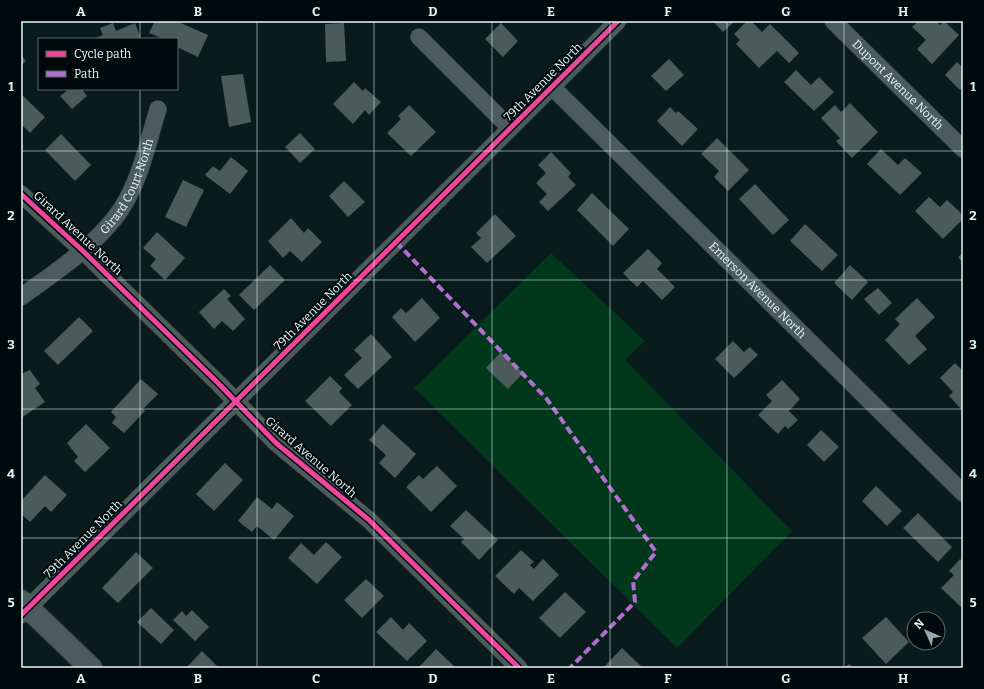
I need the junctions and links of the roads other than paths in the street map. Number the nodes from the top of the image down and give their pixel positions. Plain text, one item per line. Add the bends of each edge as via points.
1 (618, 21) edge
2 (833, 21) edge
3 (419, 37) dead end
4 (552, 87) junction
5 (158, 109) dead end
6 (510, 128) junction
7 (963, 149) edge
8 (21, 194) edge
9 (83, 251) junction
10 (21, 297) edge
11 (235, 402) junction
12 (963, 492) edge
13 (23, 606) edge
14 (91, 668) edge
15 (520, 668) edge

1 - 4 street, 79th Avenue North
2 - 7 street, Dupont Avenue North
3 - 6 street
4 - 6 street, 79th Avenue North
4 - 12 street, Emerson Avenue North
5 - 9 street, Girard Court North via 128,196 115,218
6 - 11 street, 79th Avenue North
8 - 9 street, Girard Avenue North
9 - 10 street, Girard Court North
9 - 11 street, Girard Avenue North
11 - 13 street, 79th Avenue North
11 - 15 street, Girard Avenue North via 276,443 369,520
13 - 14 street

